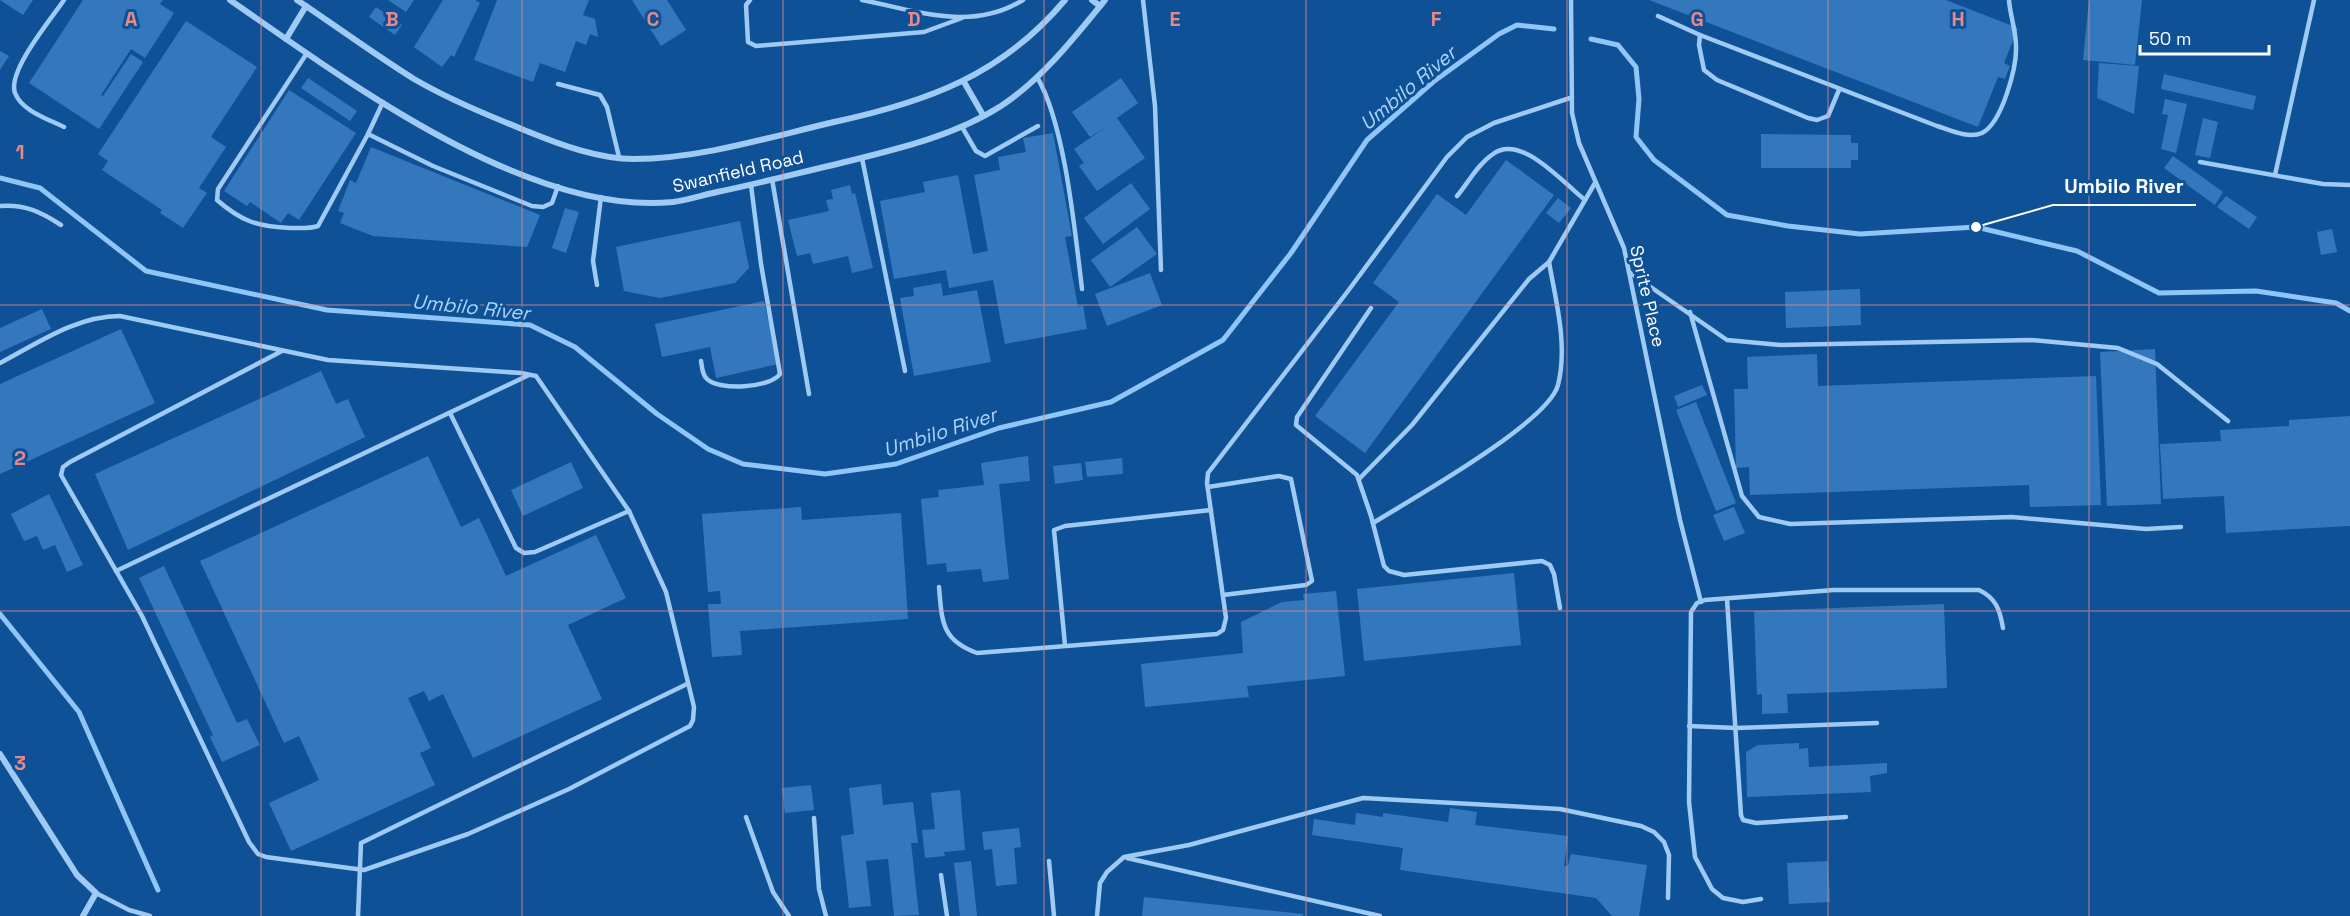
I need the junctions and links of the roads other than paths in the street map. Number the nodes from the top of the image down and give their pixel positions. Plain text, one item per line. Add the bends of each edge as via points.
1 (64, 0) edge
2 (230, 0) edge
3 (297, 0) edge
4 (750, 0) edge
5 (862, 0) edge
6 (1023, 0) edge
7 (1065, 0) edge
8 (1092, 0) edge
9 (1143, 0) edge
10 (1571, 0) edge
11 (2009, 0) edge
12 (2314, 0) edge
13 (1102, 3) edge
14 (306, 6) junction
15 (1658, 16) dead end
16 (962, 18) junction
17 (1700, 35) junction
18 (286, 39) junction
19 (307, 53) junction
20 (1037, 77) junction
21 (964, 82) junction
22 (558, 84) dead end
23 (1839, 90) junction
24 (1570, 98) junction
25 (383, 102) junction
26 (983, 116) junction
27 (1038, 126) dead end
28 (64, 127) dead end
29 (962, 127) junction
30 (368, 134) junction
31 (619, 157) junction
32 (862, 158) junction
33 (2200, 162) dead end
34 (2275, 175) junction
35 (772, 179) junction
36 (1595, 183) junction
37 (751, 184) junction
38 (2350, 185) edge
39 (558, 186) junction
40 (1457, 196) dead end
41 (601, 197) junction
42 (1585, 200) junction
43 (0, 206) edge
44 (61, 225) dead end
45 (1550, 262) junction
46 (1161, 270) dead end
47 (1629, 272) junction
48 (597, 285) dead end
49 (1082, 289) dead end
50 (1371, 308) dead end
51 (1690, 312) junction
52 (282, 351) junction
53 (701, 360) dead end
54 (0, 363) edge
55 (905, 371) dead end
56 (532, 374) junction
57 (809, 394) dead end
58 (450, 413) junction
59 (2228, 422) dead end
60 (1359, 479) junction
61 (1208, 487) junction
62 (1211, 510) junction
63 (629, 511) junction
64 (1373, 523) junction
65 (2181, 527) dead end
66 (116, 571) junction
67 (939, 587) dead end
68 (1223, 595) junction
69 (1727, 599) junction
70 (1701, 602) junction
71 (1560, 608) dead end
72 (2003, 628) dead end
73 (1065, 645) junction
74 (687, 684) junction
75 (1877, 723) dead end
76 (1689, 726) junction
77 (1736, 728) junction
78 (0, 754) edge
79 (746, 817) dead end
80 (1846, 817) dead end
81 (814, 818) dead end
82 (1124, 857) junction
83 (1049, 861) dead end
84 (358, 870) junction
85 (941, 874) dead end
86 (96, 893) junction
87 (1668, 898) dead end
88 (1761, 899) dead end
89 (83, 916) edge
90 (150, 916) edge
91 (358, 916) edge
92 (789, 916) edge
93 (826, 916) edge
94 (947, 916) edge
95 (1054, 916) edge
96 (1097, 916) edge
97 (1380, 916) edge

1 - 28 lane via 21,63 14,82 15,92 32,111
2 - 18 street, Swanfield Road
3 - 14 street, Swanfield Road
4 - 16 lane via 746,5 748,42 756,46 924,32
5 - 16 lane
6 - 16 lane via 987,17
7 - 21 street, Swanfield Road via 1043,26 1008,55
8 - 13 street
9 - 46 lane via 1155,106
10 - 24 lane, Sprite Place
11 - 23 lane via 2016,45 2013,78 1992,126 1980,134 1963,134 1937,126
12 - 34 lane
13 - 20 street, Swanfield Road
14 - 18 street
14 - 31 street, Swanfield Road via 414,79 459,103 550,141
15 - 17 lane
17 - 23 lane
17 - 23 lane via 1698,45 1704,70 1717,80 1808,118 1828,116
18 - 19 street, Swanfield Road
19 - 25 street, Swanfield Road
19 - 30 lane via 218,189 217,200 251,224 309,228 318,225
20 - 26 street, Swanfield Road
20 - 49 lane via 1049,101 1062,158
21 - 26 street
21 - 31 street, Swanfield Road via 926,98 770,137 664,158
22 - 31 lane via 600,95 607,107
24 - 36 lane, Sprite Place via 1579,143
24 - 61 lane via 1494,123 1467,137 1447,157 1208,473
25 - 30 lane
25 - 39 street, Swanfield Road via 465,150 518,174
26 - 29 street, Swanfield Road
27 - 29 lane via 985,156 976,151
29 - 32 street, Swanfield Road
30 - 39 lane via 433,166 532,206 543,207 552,202
32 - 35 street, Swanfield Road
32 - 55 lane
33 - 34 lane
34 - 38 lane
35 - 37 street, Swanfield Road
35 - 57 lane
36 - 42 lane
36 - 47 lane, Sprite Place via 1617,228
37 - 41 street, Swanfield Road via 674,202
37 - 53 lane via 780,375 774,381 755,385 715,383 704,375
39 - 41 street, Swanfield Road
40 - 42 lane via 1492,154 1515,148 1527,153
41 - 48 lane via 593,261
42 - 45 lane
43 - 44 lane via 23,206
45 - 60 lane via 1529,279 1412,425
45 - 64 lane via 1561,353 1558,385 1552,399 1502,441
47 - 51 lane
47 - 70 lane, Sprite Place via 1680,520
50 - 60 lane via 1296,421 1299,429
51 - 59 lane via 1727,340 1750,343 2031,340 2118,348 2157,364
51 - 65 lane via 1742,495 1759,517 1790,524 2012,517 2146,529
52 - 54 lane via 107,316 73,325
52 - 56 lane via 328,360
52 - 66 lane via 63,466 63,483
56 - 58 lane
56 - 63 lane via 541,380
58 - 63 lane via 516,548 524,553 535,552
58 - 66 lane
60 - 64 lane
61 - 62 lane
61 - 68 lane via 1279,476 1292,478 1312,580 1306,585
62 - 68 lane
62 - 73 lane via 1054,530
63 - 74 lane via 666,592
64 - 71 lane via 1381,559 1389,571 1404,575 1542,561 1550,565 1554,574
66 - 84 lane via 142,616 258,854
67 - 73 lane via 948,636 968,650 988,653
68 - 73 lane via 1226,625 1217,634
69 - 70 lane
69 - 72 lane via 1834,591 1979,590 1995,601
69 - 77 lane
70 - 76 lane via 1690,612
74 - 84 lane via 361,843
74 - 84 lane via 694,715 684,731 468,834
75 - 77 lane
76 - 77 lane
76 - 88 lane via 1689,802 1695,857 1712,889 1723,898 1743,902
77 - 80 lane via 1743,820 1756,823
78 - 86 street via 71,868
79 - 92 lane via 772,892
81 - 93 lane via 819,889
82 - 87 lane via 1231,834 1363,798 1560,809 1654,832 1664,842 1668,855
82 - 96 lane via 1100,883
82 - 97 lane
83 - 95 lane
84 - 91 lane
85 - 94 lane
86 - 89 street
86 - 90 lane

